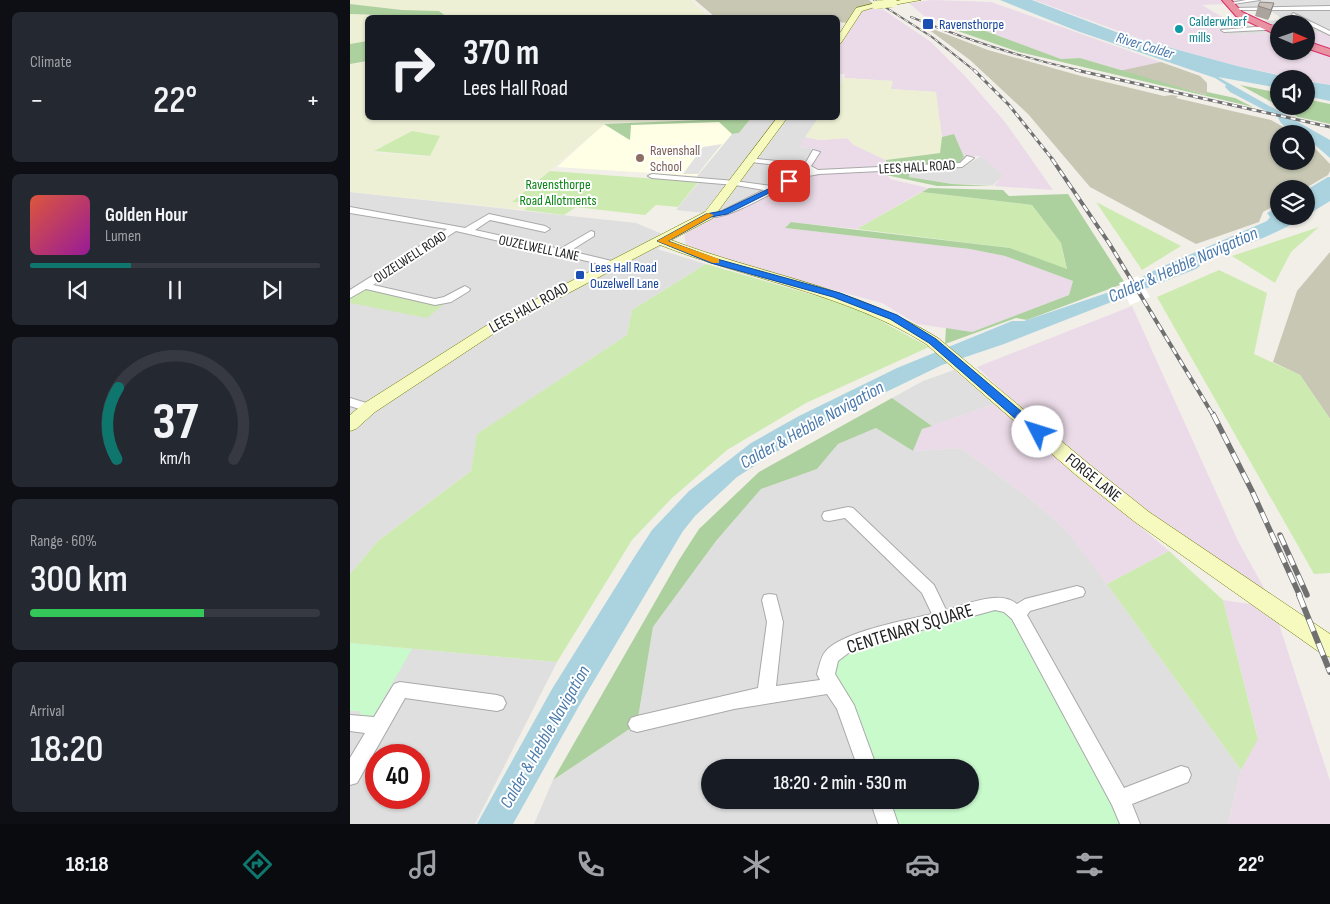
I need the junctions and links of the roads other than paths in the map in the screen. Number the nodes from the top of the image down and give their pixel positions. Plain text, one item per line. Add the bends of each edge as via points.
1 (918, 0) edge
2 (1258, 0) edge
3 (1272, 3) edge
4 (1230, 4) edge
5 (1330, 8) edge
6 (1286, 9) junction
7 (1249, 19) junction
8 (1205, 21) dead end
9 (1315, 25) joint
10 (1330, 25) edge
11 (1267, 28) junction
12 (1270, 28) edge
13 (1270, 29) edge
14 (1224, 30) dead end
15 (1315, 33) dead end
16 (1330, 33) edge
17 (840, 38) edge
18 (1315, 48) edge
19 (1330, 54) edge
20 (781, 120) edge
21 (816, 152) dead end
22 (970, 158) dead end
23 (751, 160) junction
24 (807, 166) junction
25 (819, 172) junction
26 (802, 175) junction
27 (652, 176) dead end
28 (736, 183) junction
29 (773, 189) junction
30 (350, 210) edge
31 (709, 215) junction
32 (455, 228) junction
33 (545, 229) dead end
34 (466, 231) junction
35 (591, 234) dead end
36 (661, 241) junction
37 (562, 252) junction
38 (613, 264) junction
39 (365, 286) junction
40 (465, 289) dead end
41 (351, 294) edge
42 (350, 402) edge
43 (369, 408) junction
44 (350, 424) edge
45 (829, 516) dead end
46 (1077, 592) dead end
47 (770, 600) dead end
48 (1018, 614) junction
49 (942, 618) junction
50 (1330, 647) edge
51 (831, 685) junction
52 (766, 695) junction
53 (497, 703) dead end
54 (350, 723) edge
55 (637, 724) dead end
56 (379, 726) junction
57 (865, 759) edge
58 (1180, 775) dead end
59 (350, 776) edge
60 (1120, 799) junction
61 (883, 809) edge
62 (888, 824) edge
63 (1130, 824) edge

1 - 17 street, bridge via 859,10
2 - 4 street
3 - 6 street
4 - 6 street
4 - 7 highway
5 - 6 street
7 - 8 street
7 - 11 highway
9 - 10 street
9 - 16 street
11 - 12 street
11 - 13 highway
11 - 14 street
15 - 16 street
18 - 19 highway
20 - 23 street
21 - 24 street
22 - 25 street, LEES HALL ROAD via 962,165
23 - 24 street
23 - 28 street
24 - 25 street
24 - 26 street
25 - 26 street, LEES HALL ROAD
26 - 29 street, LEES HALL ROAD
27 - 28 street
28 - 29 street
28 - 31 street
29 - 31 street, LEES HALL ROAD via 724,213
30 - 32 street, OUZELWELL LANE
31 - 36 street, LEES HALL ROAD
32 - 34 street, OUZELWELL LANE
32 - 39 street, OUZELWELL ROAD
33 - 34 street, OUZELWELL LANE via 489,218
34 - 37 street, OUZELWELL LANE
35 - 37 street
36 - 38 street, LEES HALL ROAD
36 - 50 street, FORGE LANE via 714,261 836,295 894,317 938,346 1142,517
37 - 38 street, OUZELWELL LANE
38 - 43 street, LEES HALL ROAD via 497,325
39 - 40 street, OUZELWELL ROAD via 435,302 447,300
39 - 41 street, OUZELWELL ROAD
42 - 43 street
43 - 44 street, LEES HALL ROAD
45 - 49 street via 848,512 928,589
46 - 48 street via 1024,606
47 - 52 street via 775,622
48 - 49 street, CENTENARY SQUARE via 1008,606 994,604
48 - 60 street
49 - 51 street, CENTENARY SQUARE via 845,646 831,657 826,674
51 - 52 street via 804,692
51 - 57 street via 845,705
52 - 55 street
53 - 56 street via 400,690
54 - 56 street
56 - 59 street
58 - 60 street
60 - 63 street
61 - 62 street

